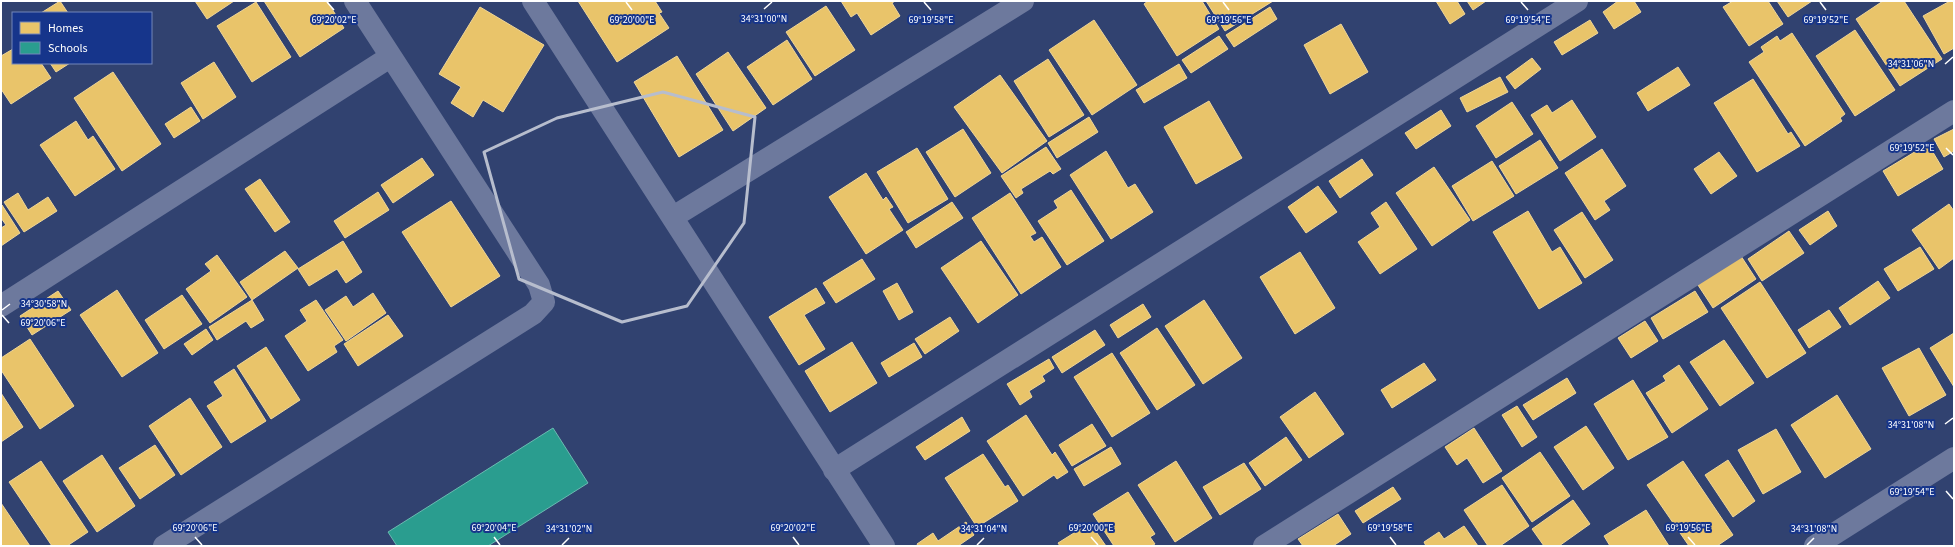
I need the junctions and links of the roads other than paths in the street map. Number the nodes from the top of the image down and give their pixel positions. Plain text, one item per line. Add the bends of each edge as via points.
1 (355, 1) edge
2 (533, 1) edge
3 (1023, 1) edge
4 (1577, 1) edge
5 (390, 57) junction
6 (1954, 111) edge
7 (673, 217) junction
8 (1, 306) edge
9 (1954, 458) edge
10 (834, 470) junction
11 (164, 546) edge
12 (884, 546) edge
13 (1264, 546) edge
14 (1815, 546) edge

1 - 5 street
2 - 7 street
3 - 7 street
4 - 10 street
5 - 8 street
5 - 11 street via 539,285 544,302 533,314
6 - 13 street
7 - 10 street
9 - 14 street
10 - 12 street

